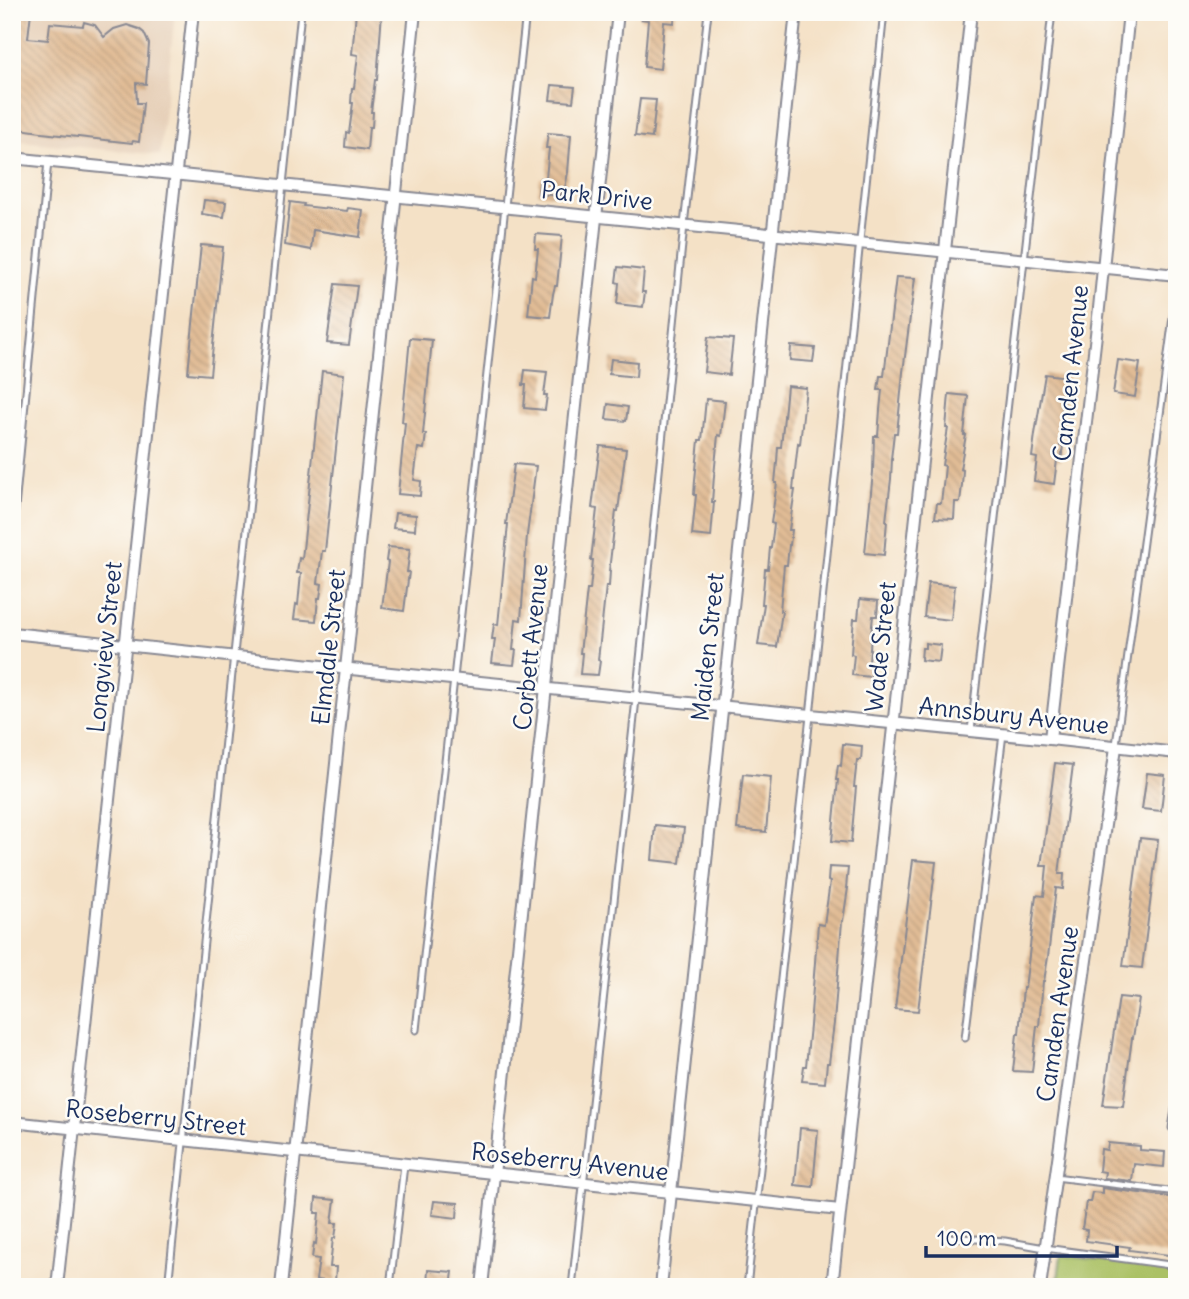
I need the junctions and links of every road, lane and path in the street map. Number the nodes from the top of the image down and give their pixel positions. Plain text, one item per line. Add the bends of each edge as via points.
1 (192, 12) edge
2 (301, 12) edge
3 (415, 12) edge
4 (526, 12) edge
5 (618, 12) edge
6 (708, 12) edge
7 (796, 12) edge
8 (884, 12) edge
9 (971, 12) edge
10 (1052, 12) edge
11 (1129, 12) edge
12 (12, 158) edge
13 (48, 161) junction
14 (176, 174) junction
15 (282, 185) junction
16 (396, 196) junction
17 (506, 207) junction
18 (597, 216) junction
19 (684, 225) junction
20 (772, 234) junction
21 (859, 243) junction
22 (945, 251) junction
23 (1024, 259) junction
24 (1102, 267) junction
25 (1177, 275) edge
26 (1177, 287) edge
27 (12, 540) edge
28 (12, 633) edge
29 (125, 646) junction
30 (235, 657) junction
31 (346, 669) junction
32 (455, 680) junction
33 (547, 689) junction
34 (636, 699) junction
35 (722, 707) junction
36 (810, 716) junction
37 (893, 724) junction
38 (971, 731) junction
39 (1003, 734) junction
40 (1050, 738) junction
41 (1116, 747) junction
42 (1177, 753) edge
43 (416, 1030) dead end
44 (965, 1038) dead end
45 (1177, 1098) edge
46 (12, 1122) edge
47 (1172, 1128) dead end
48 (74, 1129) junction
49 (183, 1141) junction
50 (295, 1153) junction
51 (404, 1164) junction
52 (494, 1174) junction
53 (1055, 1177) junction
54 (582, 1183) junction
55 (671, 1192) junction
56 (1177, 1192) edge
57 (756, 1201) junction
58 (840, 1210) junction
59 (947, 1237) dead end
60 (1045, 1248) junction
61 (1177, 1266) edge
62 (57, 1287) edge
63 (168, 1287) edge
64 (281, 1287) edge
65 (390, 1287) edge
66 (482, 1287) edge
67 (572, 1287) edge
68 (661, 1287) edge
69 (747, 1287) edge
70 (832, 1287) edge
71 (1040, 1287) edge

1 - 14 street, Longview Street
2 - 15 lane
3 - 16 street, Elmdale Street
4 - 17 lane
5 - 18 street, Corbett Avenue
6 - 19 lane
7 - 20 street, Maiden Street
8 - 21 lane
9 - 22 street, Wade Street
10 - 23 lane
11 - 24 street, Camden Avenue
12 - 13 street, Park Drive
13 - 14 street, Park Drive
13 - 27 lane
14 - 15 street, Park Drive
14 - 29 street, Longview Street
15 - 16 street, Park Drive
15 - 30 lane
16 - 17 street, Park Drive
16 - 31 street, Elmdale Street
17 - 18 street, Park Drive
17 - 32 lane
18 - 19 street, Park Drive
18 - 33 street, Corbett Avenue
19 - 20 street, Park Drive
19 - 34 lane
20 - 21 street, Park Drive
20 - 35 street, Maiden Street
21 - 22 street, Park Drive
21 - 36 lane
22 - 23 street, Park Drive
22 - 37 street, Wade Street
23 - 24 street, Park Drive
23 - 38 lane
24 - 25 street, Park Drive
24 - 40 street, Camden Avenue
26 - 41 lane
28 - 29 street, Annsbury Avenue
29 - 30 street, Annsbury Avenue
29 - 48 street, Longview Street
30 - 31 street, Annsbury Avenue
30 - 49 lane
31 - 32 street, Annsbury Avenue
31 - 50 street, Elmdale Street
32 - 33 street, Annsbury Avenue
32 - 43 lane
33 - 34 street, Annsbury Avenue
33 - 52 street, Corbett Avenue
34 - 35 street, Annsbury Avenue
34 - 54 lane
35 - 36 street, Annsbury Avenue
35 - 55 street, Maiden Street
36 - 37 street, Annsbury Avenue
36 - 57 lane
37 - 38 street, Annsbury Avenue
37 - 58 street, Wade Street
38 - 39 street, Annsbury Avenue
39 - 40 street, Annsbury Avenue
39 - 44 lane
40 - 41 street, Annsbury Avenue
41 - 42 street, Annsbury Avenue
41 - 53 street, Camden Avenue
45 - 47 lane
46 - 48 street, Roseberry Street
48 - 49 street, Roseberry Street
48 - 62 street, Longview Street
49 - 50 street, Roseberry Street
49 - 63 lane
50 - 51 street, Roseberry Avenue
50 - 64 street, Elmdale Street
51 - 52 street, Roseberry Avenue
51 - 65 lane
52 - 54 street, Roseberry Avenue
52 - 66 street, Corbett Avenue
53 - 56 lane
53 - 60 street, Camden Avenue
54 - 55 street, Roseberry Avenue
54 - 67 lane
55 - 57 street, Roseberry Avenue
55 - 68 street, Maiden Street
57 - 58 street, Roseberry Avenue
57 - 69 lane
58 - 70 street, Wade Street
59 - 60 lane
60 - 61 lane
60 - 71 street, Camden Avenue

